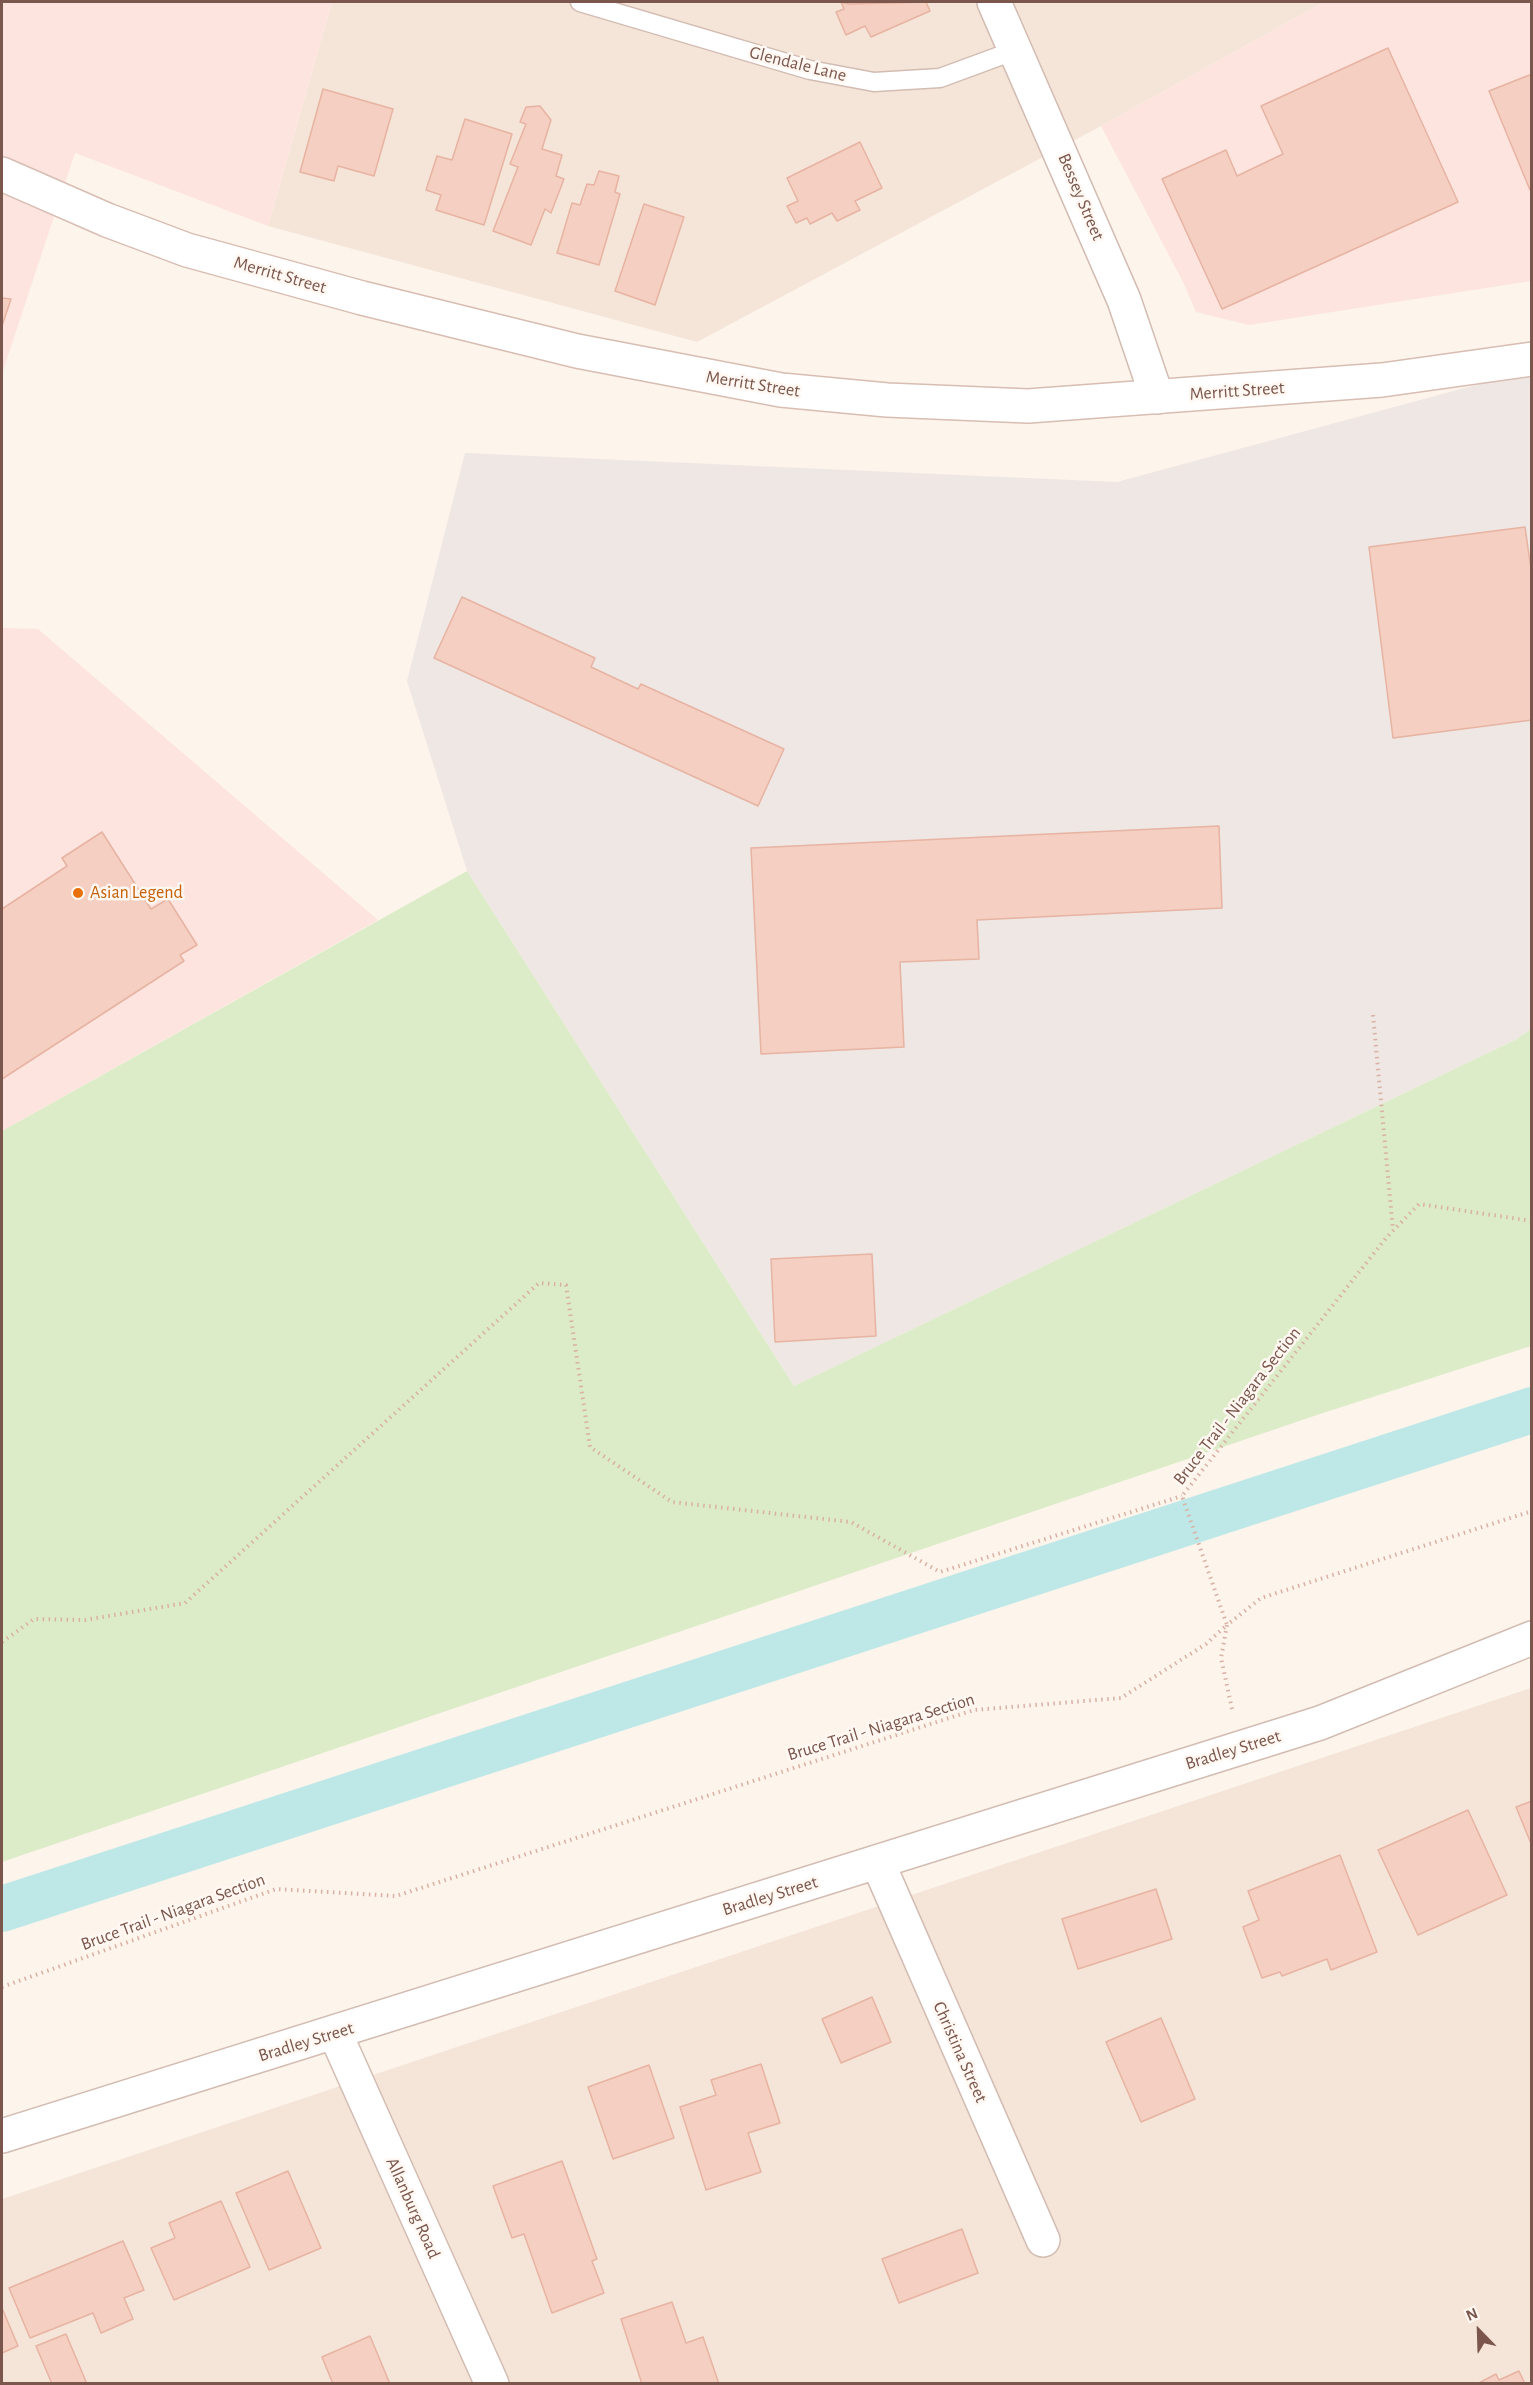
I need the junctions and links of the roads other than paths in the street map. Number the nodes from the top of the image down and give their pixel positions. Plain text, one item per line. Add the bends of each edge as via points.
1 (580, 2) edge
2 (994, 2) edge
3 (1016, 50) junction
4 (2, 174) edge
5 (1532, 359) edge
6 (1157, 397) junction
7 (1532, 1638) edge
8 (878, 1863) junction
9 (335, 2033) junction
10 (2, 2136) edge
11 (1043, 2240) dead end
12 (492, 2384) edge

1 - 3 lane, Glendale Lane via 810,70 874,82 940,78
2 - 3 street, Bessey Street
3 - 6 street, Bessey Street via 1125,300
4 - 6 street, Merritt Street via 187,250 372,301 689,374 781,390 887,400 1028,406
5 - 6 street, Merritt Street via 1382,380
7 - 8 street, Bradley Street via 1320,1723
8 - 9 street, Bradley Street
8 - 11 street, Christina Street
9 - 10 street, Bradley Street
9 - 12 street, Allanburg Road

